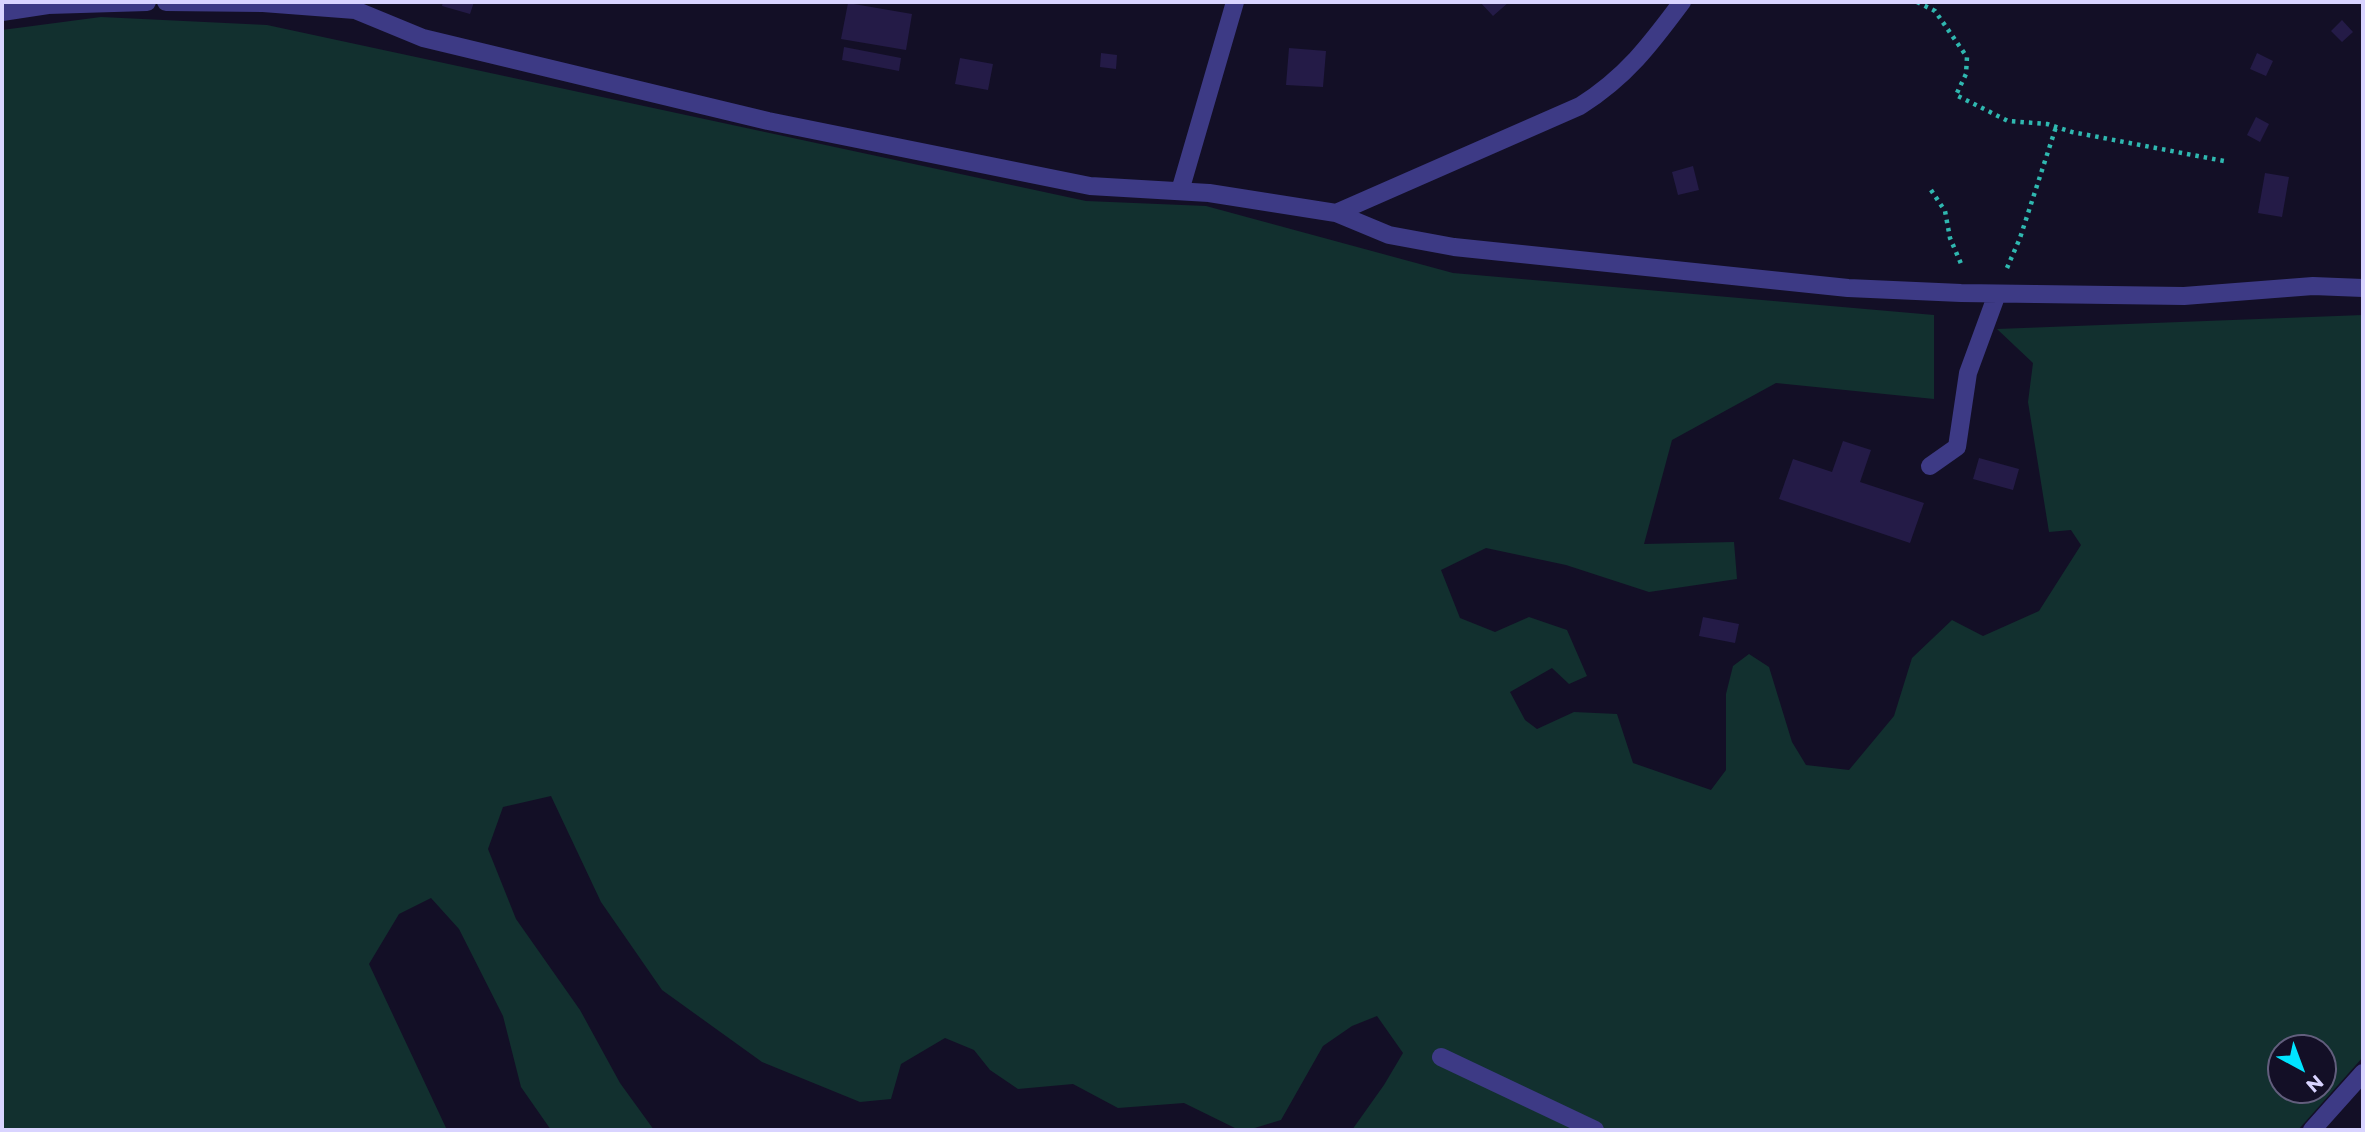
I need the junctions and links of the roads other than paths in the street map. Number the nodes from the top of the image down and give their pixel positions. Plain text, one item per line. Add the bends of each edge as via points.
1 (147, 2) edge
2 (166, 2) edge
3 (1235, 2) edge
4 (1682, 2) edge
5 (355, 6) edge
6 (2, 12) edge
7 (1180, 191) junction
8 (1336, 213) junction
9 (2363, 288) edge
10 (1997, 295) junction
11 (1930, 466) dead end
12 (1441, 1056) dead end
13 (2363, 1073) edge
14 (1595, 1130) edge
15 (2312, 1130) edge

1 - 6 street via 48,5
2 - 5 street
3 - 7 street
4 - 8 street via 1636,62 1608,89 1580,106
5 - 7 street via 423,38 768,121 1090,186
7 - 8 street
8 - 10 street via 1390,235 1454,247 1847,288
9 - 10 street via 2313,286 2184,296
10 - 11 street via 1968,373 1957,447
12 - 14 street
13 - 15 street

